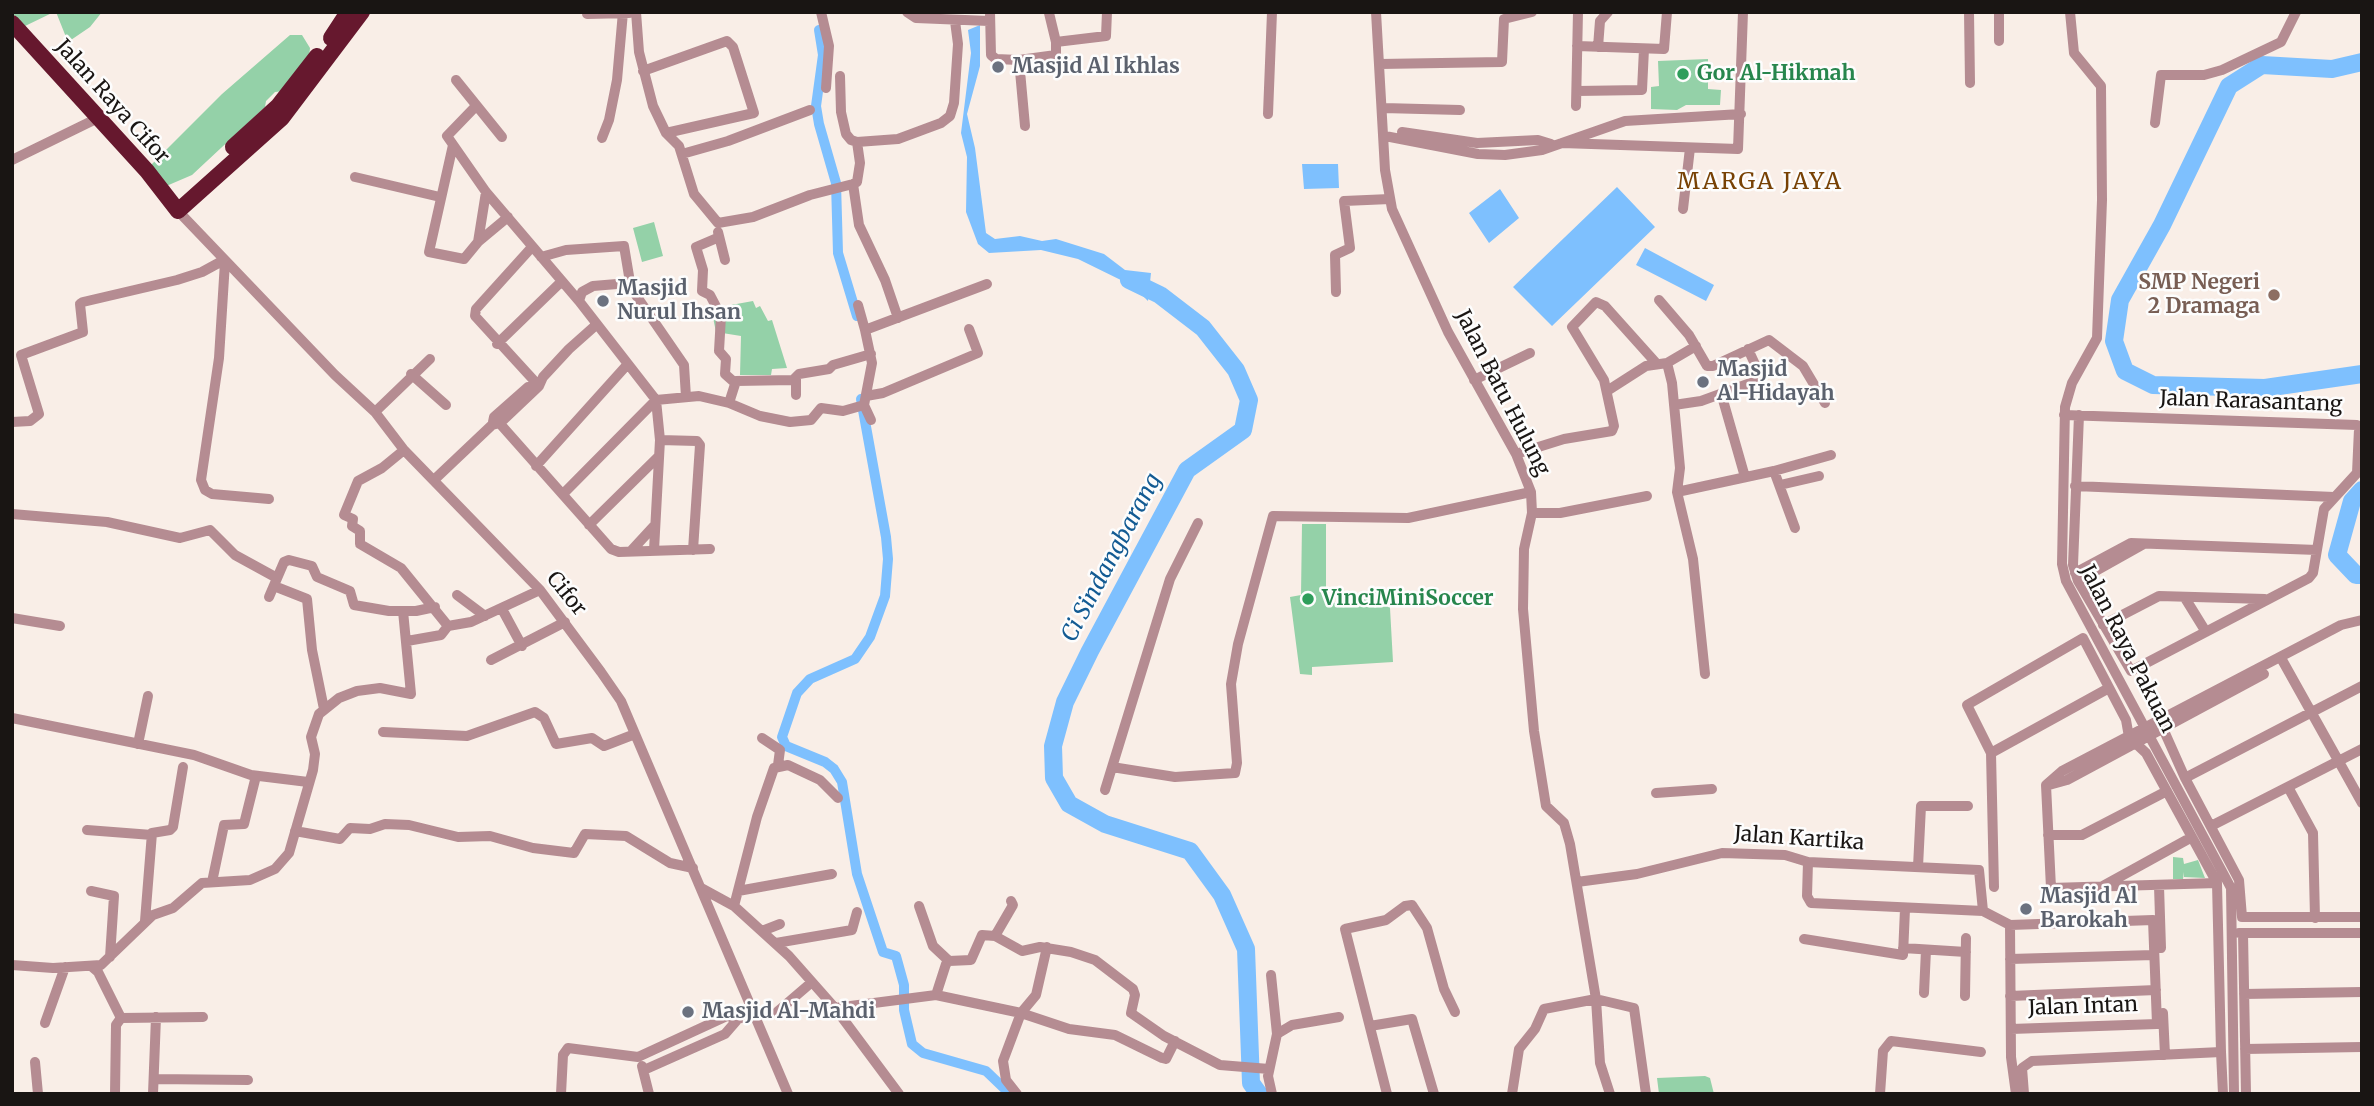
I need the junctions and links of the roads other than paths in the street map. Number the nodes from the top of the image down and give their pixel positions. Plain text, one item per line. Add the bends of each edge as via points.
1 (348, 12) edge
2 (362, 12) edge
3 (821, 12) edge
4 (908, 12) edge
5 (1107, 12) edge
6 (1272, 12) edge
7 (1376, 12) edge
8 (1532, 12) edge
9 (1578, 12) edge
10 (1608, 12) edge
11 (1667, 12) edge
12 (1743, 12) edge
13 (1969, 12) edge
14 (1999, 12) edge
15 (2070, 12) edge
16 (2296, 12) edge
17 (628, 13) edge
18 (1049, 13) edge
19 (587, 14) dead end
20 (987, 18) edge
21 (954, 21) junction
22 (12, 23) edge
23 (2000, 41) dead end
24 (1056, 42) junction
25 (1577, 46) junction
26 (1598, 47) junction
27 (1644, 49) junction
28 (1018, 60) junction
29 (1380, 64) junction
30 (642, 71) junction
31 (840, 76) dead end
32 (456, 80) dead end
33 (1970, 83) dead end
34 (826, 88) dead end
35 (1577, 91) junction
36 (476, 106) junction
37 (1576, 106) dead end
38 (1383, 108) junction
39 (810, 110) dead end
40 (1460, 110) dead end
41 (1268, 114) dead end
42 (1741, 114) junction
43 (98, 118) junction
44 (2155, 123) dead end
45 (1025, 126) dead end
46 (666, 133) junction
47 (1385, 133) junction
48 (502, 137) dead end
49 (602, 138) dead end
50 (857, 142) junction
51 (1555, 144) junction
52 (453, 145) junction
53 (1690, 148) junction
54 (682, 154) junction
55 (12, 160) edge
56 (355, 177) dead end
57 (853, 184) junction
58 (486, 192) junction
59 (440, 197) junction
60 (1390, 199) junction
61 (175, 207) junction
62 (1683, 209) dead end
63 (508, 217) junction
64 (718, 223) junction
65 (717, 238) junction
66 (478, 242) junction
67 (532, 247) junction
68 (541, 257) junction
69 (725, 260) dead end
70 (225, 261) junction
71 (562, 281) junction
72 (629, 283) junction
73 (986, 284) dead end
74 (1336, 292) dead end
75 (1659, 300) dead end
76 (579, 301) junction
77 (858, 305) dead end
78 (898, 318) junction
79 (596, 325) junction
80 (969, 329) dead end
81 (865, 330) junction
82 (497, 344) junction
83 (1696, 346) junction
84 (1748, 349) junction
85 (1530, 353) dead end
86 (17, 355) edge
87 (868, 355) junction
88 (430, 359) dead end
89 (1662, 363) junction
90 (626, 366) junction
91 (411, 374) junction
92 (796, 379) junction
93 (1474, 380) junction
94 (538, 382) junction
95 (734, 382) junction
96 (1608, 391) junction
97 (1721, 393) junction
98 (796, 394) dead end
99 (686, 397) junction
100 (656, 400) junction
101 (865, 401) junction
102 (729, 403) junction
103 (1825, 403) dead end
104 (446, 405) dead end
105 (1674, 405) junction
106 (375, 412) junction
107 (2064, 415) junction
108 (2079, 415) junction
109 (870, 420) dead end
110 (12, 422) edge
111 (496, 422) junction
112 (660, 440) junction
113 (404, 450) junction
114 (1516, 454) junction
115 (1831, 455) dead end
116 (659, 456) junction
117 (536, 466) junction
118 (1774, 471) junction
119 (1745, 477) junction
120 (1819, 477) dead end
121 (435, 479) junction
122 (1780, 485) junction
123 (2075, 486) junction
124 (1531, 492) junction
125 (1677, 492) junction
126 (563, 494) junction
127 (1647, 496) dead end
128 (2334, 497) junction
129 (269, 499) dead end
130 (1532, 513) junction
131 (12, 514) edge
132 (1198, 523) dead end
133 (589, 525) junction
134 (655, 526) junction
135 (1795, 528) dead end
136 (710, 549) dead end
137 (654, 550) junction
138 (693, 550) junction
139 (2317, 550) junction
140 (631, 551) junction
141 (2076, 577) junction
142 (276, 582) junction
143 (540, 590) junction
144 (457, 595) dead end
145 (269, 597) dead end
146 (2185, 598) junction
147 (2268, 599) junction
148 (435, 607) junction
149 (502, 609) junction
150 (404, 611) junction
151 (485, 616) junction
152 (12, 618) edge
153 (2362, 620) edge
154 (565, 622) junction
155 (2104, 625) junction
156 (60, 626) dead end
157 (448, 626) junction
158 (2206, 632) junction
159 (407, 641) junction
160 (522, 646) junction
161 (491, 660) dead end
162 (2282, 661) junction
163 (1705, 674) dead end
164 (2362, 686) edge
165 (2109, 688) junction
166 (148, 696) dead end
167 (324, 709) junction
168 (2312, 712) junction
169 (12, 718) edge
170 (2161, 725) junction
171 (383, 732) dead end
172 (2148, 732) junction
173 (635, 734) junction
174 (762, 738) dead end
175 (2132, 741) junction
176 (138, 744) junction
177 (2362, 749) edge
178 (1991, 753) junction
179 (2340, 760) junction
180 (778, 765) junction
181 (183, 766) dead end
182 (1112, 767) junction
183 (256, 776) junction
184 (2185, 778) junction
185 (308, 782) junction
186 (2288, 787) junction
187 (1712, 789) dead end
188 (1105, 790) dead end
189 (2166, 791) junction
190 (1656, 793) dead end
191 (838, 798) dead end
192 (2362, 803) edge
193 (1968, 806) dead end
194 (2211, 826) junction
195 (87, 830) dead end
196 (295, 831) junction
197 (152, 835) junction
198 (2048, 835) junction
199 (2192, 837) junction
200 (1808, 862) junction
201 (693, 867) junction
202 (1918, 867) junction
203 (832, 874) dead end
204 (212, 882) junction
205 (1577, 882) junction
206 (2217, 883) junction
207 (2159, 886) junction
208 (1994, 887) dead end
209 (701, 888) junction
210 (2100, 888) junction
211 (91, 891) dead end
212 (738, 891) junction
213 (1012, 901) dead end
214 (734, 906) junction
215 (919, 906) dead end
216 (1905, 909) junction
217 (1983, 911) junction
218 (857, 912) dead end
219 (2362, 917) edge
220 (2315, 918) junction
221 (145, 921) junction
222 (780, 924) dead end
223 (2010, 925) junction
224 (762, 931) junction
225 (2238, 933) junction
226 (2362, 933) edge
227 (995, 936) junction
228 (1966, 938) dead end
229 (1804, 939) dead end
230 (776, 943) junction
231 (1047, 947) junction
232 (1903, 948) junction
233 (1926, 950) junction
234 (1966, 952) junction
235 (2154, 955) junction
236 (110, 959) junction
237 (2010, 959) junction
238 (949, 961) junction
239 (12, 965) edge
240 (91, 966) junction
241 (65, 967) junction
242 (1270, 975) dead end
243 (812, 982) junction
244 (2156, 990) junction
245 (2362, 992) edge
246 (1924, 993) dead end
247 (2244, 994) junction
248 (936, 995) junction
249 (1965, 996) dead end
250 (2010, 996) junction
251 (1596, 999) junction
252 (835, 1008) junction
253 (777, 1012) dead end
254 (1455, 1012) dead end
255 (756, 1013) junction
256 (1021, 1013) junction
257 (156, 1017) junction
258 (203, 1017) dead end
259 (1339, 1017) dead end
260 (121, 1018) junction
261 (738, 1019) junction
262 (45, 1023) dead end
263 (1370, 1026) junction
264 (2011, 1029) junction
265 (1277, 1034) junction
266 (1174, 1041) junction
267 (2362, 1047) edge
268 (2245, 1049) junction
269 (1981, 1052) dead end
270 (2221, 1052) junction
271 (2165, 1055) junction
272 (638, 1056) junction
273 (35, 1062) dead end
274 (1269, 1069) junction
275 (644, 1070) junction
276 (154, 1079) junction
277 (248, 1080) dead end
278 (37, 1094) edge
279 (115, 1094) edge
280 (153, 1094) edge
281 (561, 1094) edge
282 (649, 1094) edge
283 (788, 1094) edge
284 (899, 1094) edge
285 (1017, 1094) edge
286 (1272, 1094) edge
287 (1387, 1094) edge
288 (1434, 1094) edge
289 (1513, 1094) edge
290 (1610, 1094) edge
291 (1646, 1094) edge
292 (1880, 1094) edge
293 (2016, 1094) edge
294 (2024, 1094) edge
295 (2223, 1094) edge
296 (2234, 1094) edge
297 (2246, 1094) edge

1 - 61 highway via 278,106
2 - 61 highway via 282,118
3 - 34 street via 830,46
4 - 21 street via 916,18
5 - 24 street via 1105,37
6 - 41 street
7 - 29 street, Jalan Batu Hulung
8 - 29 street via 1504,19 1502,62
9 - 25 street
10 - 26 street via 1600,21
11 - 27 street via 1666,46
12 - 42 street
13 - 33 street
14 - 23 street
15 - 107 street, Jalan Raya Pakuan via 2074,53 2101,86 2102,208 2097,338 2072,383
16 - 44 street via 2281,42 2235,64 2213,74 2161,75
17 - 19 street
17 - 30 street
17 - 49 street
18 - 24 street
20 - 21 street
20 - 28 street via 991,55
21 - 50 street via 958,44 950,116 917,134
22 - 43 highway, Jalan Raya Cifor
24 - 28 street via 1054,57
25 - 26 street
25 - 35 street
26 - 27 street
27 - 35 street via 1642,90
28 - 45 street
29 - 38 street, Jalan Batu Hulung
30 - 46 street
30 - 46 street via 727,41 733,47 754,113
31 - 50 street via 846,134
32 - 36 street
35 - 37 street
36 - 48 street
36 - 52 street via 447,133
38 - 40 street
38 - 47 street, Jalan Batu Hulung
39 - 54 street
42 - 51 street via 1625,121
42 - 53 street via 1738,149
43 - 55 street
43 - 61 highway, Jalan Raya Cifor
46 - 54 street
47 - 51 street via 1478,143 1538,140
47 - 60 street, Jalan Batu Hulung
50 - 57 street via 860,163
51 - 53 street
52 - 58 street
52 - 59 street
53 - 62 street
54 - 64 street via 694,194
56 - 59 street
57 - 64 street via 753,217
57 - 78 street via 859,225
58 - 63 street
58 - 66 street
59 - 66 street via 429,252 461,260
60 - 74 street via 1344,201 1350,248 1335,255
60 - 93 street, Jalan Batu Hulung
61 - 70 street, Cifor
63 - 66 street
63 - 67 street
64 - 65 street
65 - 69 street
65 - 95 street via 696,247 703,270 702,291 710,295 721,316 719,351 726,359 725,374
67 - 68 street
67 - 82 street via 474,312
68 - 71 street
68 - 72 street via 619,245 626,250
70 - 86 street via 177,280 83,302 83,332
70 - 106 street, Cifor
70 - 129 street via 219,358 201,480 212,494
71 - 76 street
71 - 82 street
72 - 76 street via 593,286 582,292
72 - 99 street via 684,365
73 - 78 street
75 - 83 street
76 - 79 street
77 - 81 street
78 - 81 street
79 - 90 street
79 - 94 street
80 - 101 street via 978,353
81 - 87 street
82 - 94 street
83 - 84 street via 1710,367
83 - 89 street
84 - 97 street via 1759,377
84 - 103 street via 1764,340 1773,342 1803,366
85 - 93 street
86 - 110 street via 39,414 30,421
87 - 92 street via 799,374
87 - 101 street
88 - 91 street
89 - 96 street via 1646,366
89 - 96 street via 1596,302 1572,327
89 - 105 street
90 - 100 street
90 - 117 street
91 - 104 street
91 - 106 street
92 - 95 street
92 - 98 street
93 - 114 street, Jalan Batu Hulung
94 - 111 street
95 - 102 street
96 - 114 street via 1612,430
97 - 105 street
97 - 119 street
99 - 100 street
99 - 102 street
100 - 112 street
100 - 126 street
101 - 102 street via 843,411 821,408 811,420 790,422
101 - 109 street
105 - 125 street via 1680,468
106 - 113 street, Cifor
107 - 108 street, Jalan Rarasantang
107 - 172 street, Jalan Raya Pakuan via 2062,564 2066,581
108 - 123 street
108 - 128 street, Jalan Rarasantang via 2357,425 2357,473
111 - 117 street
111 - 121 street
112 - 116 street
112 - 138 street via 701,445
113 - 121 street, Cifor
113 - 148 street via 358,481 343,514 353,519 352,526 360,531 360,544 401,568
114 - 124 street, Jalan Batu Hulung
115 - 118 street
116 - 133 street
116 - 134 street
117 - 126 street
118 - 119 street
118 - 122 street
119 - 125 street
120 - 122 street
121 - 143 street, Cifor
122 - 135 street
123 - 128 street
123 - 141 street via 2072,557
124 - 130 street, Jalan Batu Hulung
124 - 182 street via 1408,519 1273,516 1231,684 1235,773 1175,778
125 - 163 street via 1693,559
126 - 133 street
127 - 130 street via 1560,513
128 - 139 street, Jalan Rarasantang via 2324,509
130 - 205 street, Jalan Batu Hulung via 1524,550 1523,609 1534,732 1546,806 1564,823
131 - 142 street via 107,522 180,538 210,530 235,555
132 - 182 street via 1170,579
133 - 140 street via 611,549
134 - 137 street
134 - 140 street
136 - 138 street
137 - 138 street
137 - 140 street
139 - 141 street via 2131,543
139 - 147 street, Jalan Rarasantang via 2309,578
141 - 155 street
142 - 145 street
142 - 150 street via 284,562 293,561 312,566 317,577 350,591 354,605
142 - 167 street via 307,599
143 - 149 street
143 - 154 street, Cifor
144 - 151 street
146 - 147 street
146 - 155 street via 2159,596
146 - 158 street
147 - 158 street, Jalan Rarasantang
148 - 150 street
148 - 157 street
149 - 151 street
149 - 160 street
150 - 159 street
151 - 157 street
152 - 156 street
153 - 162 street
154 - 160 street
154 - 173 street, Cifor via 621,701
155 - 158 street, Jalan Rarasantang via 2129,668 2135,670
157 - 159 street via 441,635
159 - 167 street via 411,694 370,689 339,698
160 - 161 street
162 - 168 street
162 - 170 street
164 - 168 street
165 - 175 street
165 - 178 street
165 - 178 street via 2083,638 1967,705
166 - 176 street
167 - 185 street via 313,724 316,761
168 - 179 street
168 - 184 street
169 - 176 street
170 - 172 street
170 - 184 street
171 - 173 street via 467,736 535,712 544,718 556,744 592,738 604,746
172 - 175 street
172 - 225 street, Jalan Raya Pakuan via 2231,888
173 - 201 street, Cifor
174 - 180 street via 779,750
175 - 189 street via 2146,753
175 - 198 street via 2067,780 2046,785
176 - 183 street via 194,755
177 - 179 street
178 - 208 street
179 - 186 street
179 - 192 street
180 - 191 street via 820,780
180 - 212 street via 769,780
181 - 197 street via 173,827
182 - 188 street
183 - 185 street
183 - 204 street via 244,824 224,825
184 - 194 street
185 - 196 street
186 - 194 street
186 - 220 street via 2313,833
187 - 190 street
189 - 198 street via 2082,835
189 - 199 street
193 - 202 street via 1921,806
194 - 220 street via 2239,880 2242,918
195 - 197 street
196 - 201 street via 340,839 350,828 409,825 458,837 490,836 574,853 585,834 626,835 670,863
196 - 204 street via 289,853 270,874
197 - 221 street
198 - 210 street via 2049,886 2054,890
199 - 206 street
199 - 210 street
200 - 202 street, Jalan Kartika
200 - 205 street, Jalan Kartika via 1785,855 1722,853 1637,874
200 - 216 street via 1811,903
201 - 209 street, Cifor
202 - 217 street, Jalan Kartika via 1979,870
203 - 212 street
204 - 221 street via 202,883 173,908
205 - 251 street, Jalan Batu Hulung
206 - 207 street
206 - 270 street
207 - 210 street
207 - 271 street
209 - 214 street
209 - 255 street, Cifor
211 - 236 street via 110,894 115,902
212 - 214 street
213 - 227 street
214 - 224 street
215 - 238 street via 933,946
216 - 217 street
216 - 232 street
217 - 223 street
218 - 230 street via 852,930
219 - 220 street
221 - 236 street
222 - 224 street
223 - 235 street via 2153,920
223 - 237 street
224 - 230 street
225 - 226 street
225 - 247 street
225 - 296 street, Jalan Raya Pakuan
227 - 231 street via 1019,951
227 - 238 street via 982,935 968,961
228 - 234 street
229 - 232 street via 1903,955
230 - 243 street
231 - 256 street via 1036,995
231 - 266 street via 1095,960 1135,992 1133,1016
232 - 233 street
233 - 234 street
233 - 246 street
234 - 249 street
235 - 237 street
235 - 244 street
236 - 240 street
237 - 250 street
238 - 248 street
239 - 241 street
240 - 241 street
240 - 260 street
241 - 262 street
242 - 265 street
243 - 252 street
243 - 253 street
244 - 250 street
244 - 264 street, Jalan Intan via 2157,1024
245 - 247 street
247 - 268 street
248 - 252 street
248 - 256 street
250 - 264 street
251 - 289 street via 1544,1009 1519,1049
251 - 290 street, Jalan Batu Hulung via 1600,1063
251 - 291 street via 1634,1008
252 - 284 street
254 - 263 street via 1427,928 1412,905 1405,905 1386,920 1345,929
255 - 261 street
255 - 283 street, Cifor
256 - 266 street via 1069,1029 1115,1035 1166,1059
256 - 285 street via 1003,1061 1006,1080
257 - 258 street
257 - 260 street
257 - 276 street
259 - 265 street via 1292,1024
260 - 279 street via 116,1025
261 - 272 street via 727,1016
261 - 275 street via 725,1034
263 - 287 street
263 - 288 street via 1412,1019
264 - 293 street
265 - 274 street
266 - 274 street via 1220,1065
267 - 268 street
268 - 297 street
269 - 292 street via 1891,1041 1883,1051
270 - 271 street
270 - 295 street
271 - 294 street via 2026,1063 2022,1068
272 - 275 street
272 - 281 street via 568,1048 563,1055
273 - 278 street
274 - 286 street
275 - 282 street
276 - 277 street
276 - 280 street

